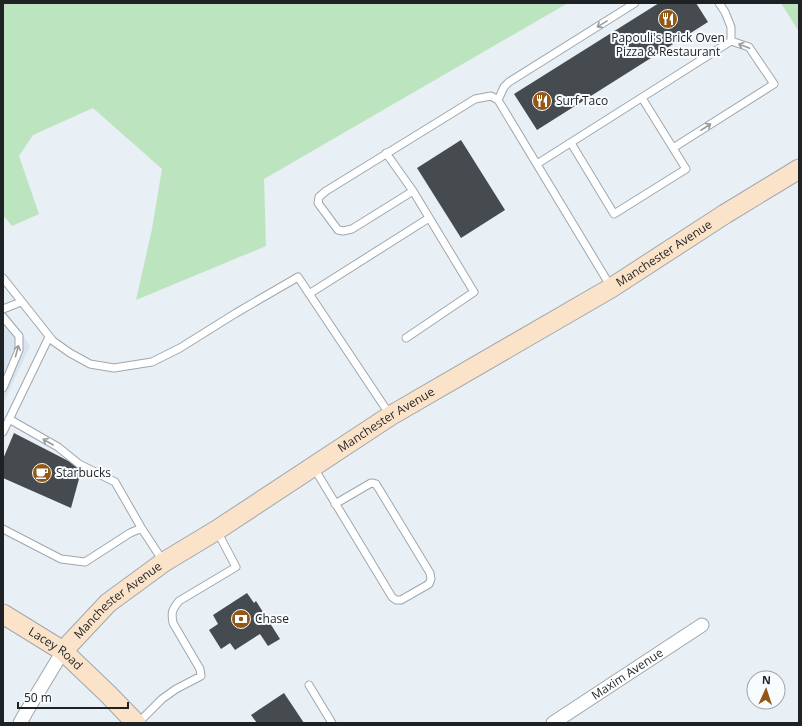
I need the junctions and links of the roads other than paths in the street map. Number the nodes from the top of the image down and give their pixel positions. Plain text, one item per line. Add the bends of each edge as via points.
1 (635, 3) edge
2 (720, 3) edge
3 (731, 41) junction
4 (642, 98) junction
5 (498, 100) junction
6 (571, 143) junction
7 (673, 148) junction
8 (386, 154) junction
9 (537, 164) junction
10 (799, 169) edge
11 (413, 191) junction
12 (429, 218) junction
13 (3, 278) edge
14 (611, 288) junction
15 (309, 294) junction
16 (21, 302) junction
17 (3, 309) edge
18 (3, 317) edge
19 (49, 337) junction
20 (406, 338) dead end
21 (3, 388) edge
22 (390, 416) junction
23 (9, 419) junction
24 (3, 432) edge
25 (313, 466) junction
26 (335, 504) junction
27 (3, 529) edge
28 (142, 529) junction
29 (217, 530) junction
30 (164, 562) junction
31 (3, 614) edge
32 (702, 625) dead end
33 (63, 651) junction
34 (309, 685) dead end
35 (20, 723) edge
36 (137, 723) edge
37 (332, 723) edge
38 (553, 723) edge

1 -> 5 lane via 509,82
2 - 3 lane via 731,28
3 - 4 lane
7 -> 3 lane via 774,84 749,47
4 - 6 lane
4 - 7 lane
5 - 8 lane via 490,96 475,99
5 - 9 lane
6 - 7 lane via 614,214 686,169
6 - 9 lane
8 - 11 lane
8 - 11 lane via 326,191 319,197 318,203 338,230 342,231 352,229
9 - 14 lane
10 - 14 street, Manchester Avenue
11 - 12 lane
12 - 15 lane
12 - 20 lane via 474,292
13 - 16 lane
14 - 22 street, Manchester Avenue
15 - 19 lane via 298,278 180,348 152,362 134,365 114,368 90,364
15 - 22 lane
16 - 17 lane
16 - 19 lane
21 -> 18 lane via 19,350 19,336
19 - 23 lane
22 - 25 street, Manchester Avenue
23 - 24 lane
28 -> 23 lane via 115,482 79,464 58,447
25 - 26 lane
25 - 29 street, Manchester Avenue
26 - 26 lane via 392,597 401,600 429,584 430,573 376,484 371,483
27 - 28 lane via 61,559 85,562 130,533
28 - 30 lane
29 - 30 street, Manchester Avenue
29 - 36 lane via 236,567 179,601 171,614 173,623 200,668 201,676 162,699
30 - 33 street, Manchester Avenue via 108,603
31 - 33 street, Lacey Road
32 - 38 street, Maxim Avenue
33 - 35 street, Manchester Avenue
33 - 36 street, Lacey Road
34 - 37 lane

